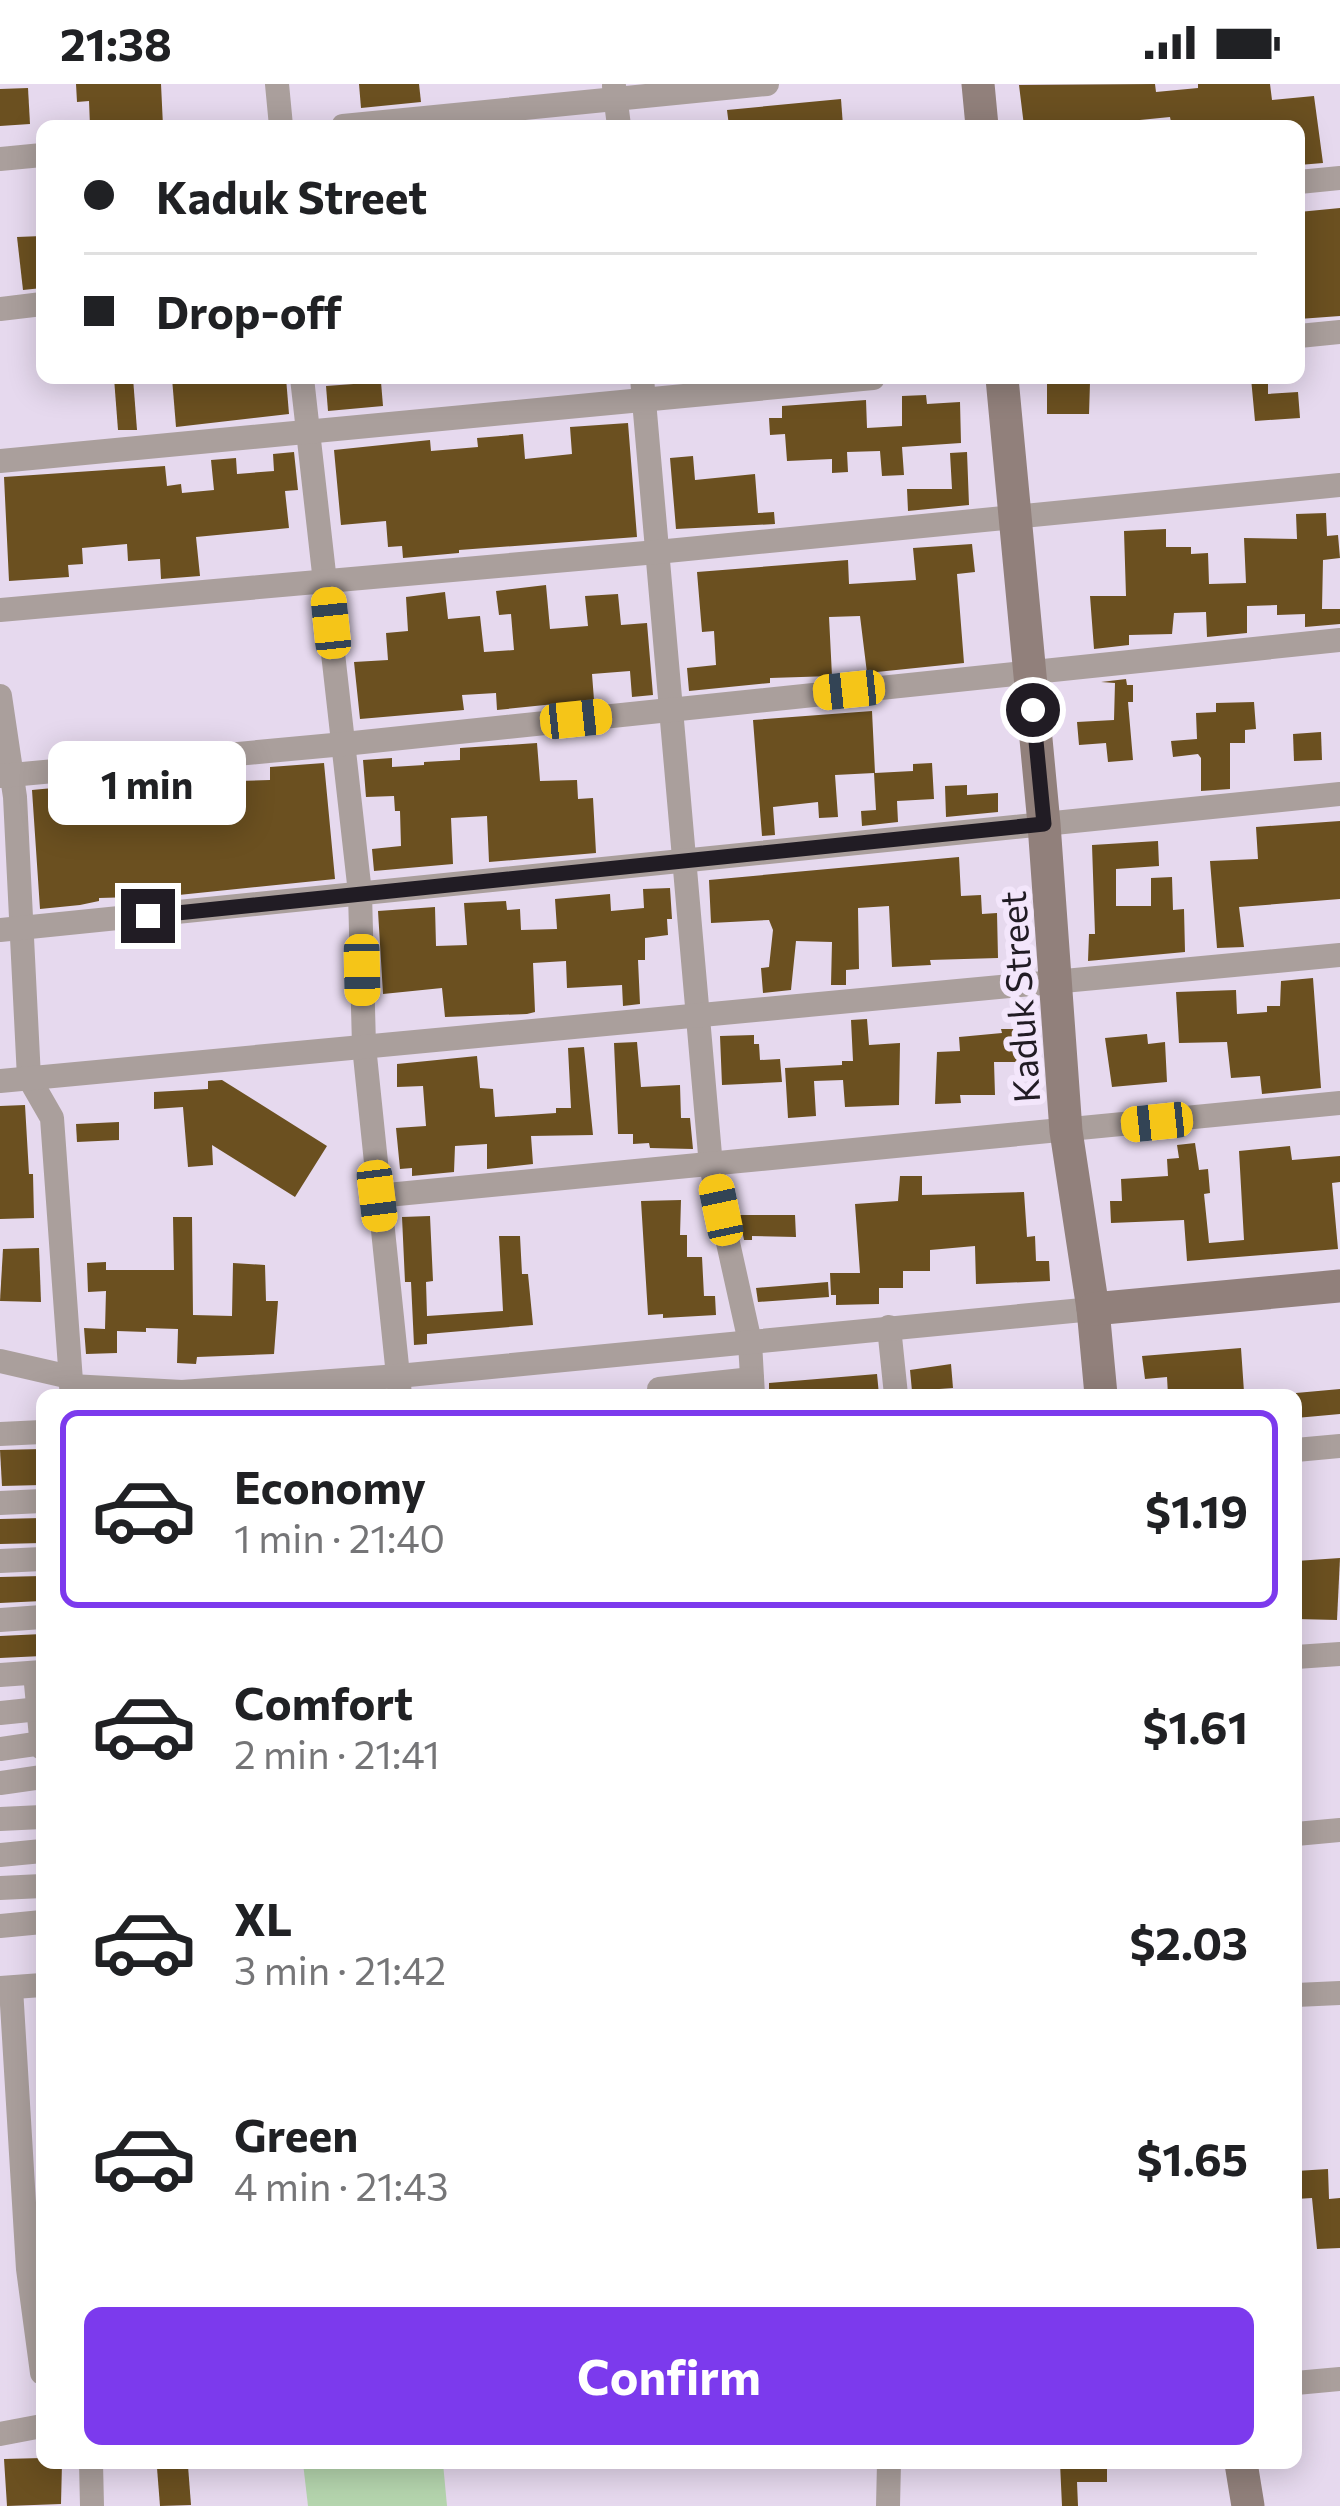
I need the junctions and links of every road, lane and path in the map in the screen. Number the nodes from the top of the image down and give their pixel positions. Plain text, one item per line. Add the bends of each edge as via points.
1 (277, 84) edge
2 (767, 84) edge
3 (978, 84) edge
4 (616, 104) edge
5 (280, 120) edge
6 (417, 120) edge
7 (981, 120) edge
8 (36, 156) edge
9 (0, 159) edge
10 (1340, 178) edge
11 (1305, 181) edge
12 (36, 305) edge
13 (0, 309) edge
14 (1340, 332) edge
15 (1305, 336) edge
16 (303, 384) edge
17 (747, 384) edge
18 (1003, 384) edge
19 (642, 389) edge
20 (308, 430) junction
21 (0, 461) edge
22 (1340, 485) edge
23 (1016, 515) junction
24 (657, 552) junction
25 (326, 583) junction
26 (0, 610) edge
27 (1340, 640) edge
28 (1029, 672) junction
29 (0, 696) edge
30 (669, 709) junction
31 (344, 744) junction
32 (5, 775) edge
33 (1340, 794) edge
34 (1044, 824) junction
35 (682, 858) junction
36 (360, 893) junction
37 (10, 930) edge
38 (1340, 956) edge
39 (1057, 984) junction
40 (695, 1015) junction
41 (364, 1046) junction
42 (29, 1078) junction
43 (0, 1081) edge
44 (1340, 1103) edge
45 (1066, 1131) junction
46 (711, 1166) junction
47 (377, 1196) junction
48 (1340, 1286) edge
49 (1094, 1309) junction
50 (889, 1327) junction
51 (750, 1342) junction
52 (0, 1361) edge
53 (399, 1385) edge
54 (71, 1386) edge
55 (752, 1387) edge
56 (113, 1389) edge
57 (285, 1389) edge
58 (659, 1389) edge
59 (895, 1389) edge
60 (1101, 1389) edge
61 (36, 1432) edge
62 (0, 1434) edge
63 (1340, 1447) edge
64 (1302, 1450) edge
65 (36, 1501) edge
66 (0, 1503) edge
67 (36, 1559) edge
68 (0, 1561) edge
69 (36, 1617) edge
70 (0, 1620) edge
71 (1340, 1654) edge
72 (1302, 1657) edge
73 (36, 1672) edge
74 (0, 1675) edge
75 (36, 1709) edge
76 (0, 1713) edge
77 (36, 1745) edge
78 (0, 1748) edge
79 (36, 1778) edge
80 (0, 1784) edge
81 (36, 1817) edge
82 (0, 1819) edge
83 (1340, 1830) edge
84 (1302, 1833) edge
85 (36, 1852) edge
86 (0, 1856) edge
87 (36, 1886) edge
88 (0, 1888) edge
89 (36, 1923) edge
90 (0, 1927) edge
91 (36, 1985) edge
92 (5, 1988) edge
93 (1340, 1993) edge
94 (1302, 1995) edge
95 (33, 2183) edge
96 (34, 2250) edge
97 (1340, 2379) edge
98 (1302, 2382) edge
99 (36, 2427) edge
100 (0, 2434) edge
101 (91, 2469) edge
102 (887, 2469) edge
103 (1242, 2469) edge
104 (92, 2506) edge
105 (888, 2506) edge
106 (1248, 2506) edge

1 - 5 street
2 - 4 street
3 - 7 street
4 - 6 street
8 - 9 street
10 - 11 street
12 - 13 street
14 - 15 street
16 - 20 street
17 - 19 street
18 - 23 street, Kaduk Street
19 - 20 street
19 - 24 street
20 - 21 street
20 - 25 street
22 - 23 street
23 - 24 street
23 - 28 street, Kaduk Street
24 - 25 street
24 - 30 street
25 - 26 street
25 - 31 street
27 - 28 street
28 - 30 street
28 - 34 street, Kaduk Street
29 - 32 street
30 - 31 street
30 - 35 street
31 - 32 street
31 - 36 street
32 - 37 street via 15,797
33 - 34 street
34 - 35 street
34 - 39 street, Kaduk Street
35 - 36 street
35 - 40 street
36 - 37 street
36 - 41 street
37 - 42 street
38 - 39 street
39 - 40 street
39 - 45 street, Kaduk Street
40 - 41 street
40 - 46 street
41 - 42 street
41 - 47 street
42 - 43 street
42 - 54 street via 52,1118
44 - 45 street
45 - 46 street
45 - 49 street, Kaduk Street
46 - 47 street
46 - 51 street
47 - 53 street
48 - 49 street
49 - 50 street
49 - 60 street, Kaduk Street
50 - 51 street
50 - 59 street
51 - 53 street
51 - 55 street
52 - 54 street
53 - 57 street
54 - 56 street
55 - 58 street
61 - 62 street
63 - 64 street
65 - 66 street
67 - 68 street
69 - 70 street
71 - 72 street
73 - 74 street
75 - 76 street
77 - 78 street
79 - 80 street
81 - 82 street
83 - 84 street
85 - 86 street
87 - 88 street
89 - 90 street
91 - 92 street
92 - 95 street
93 - 94 street
95 - 96 street
97 - 98 street
99 - 100 street
101 - 104 street
102 - 105 street
103 - 106 street

